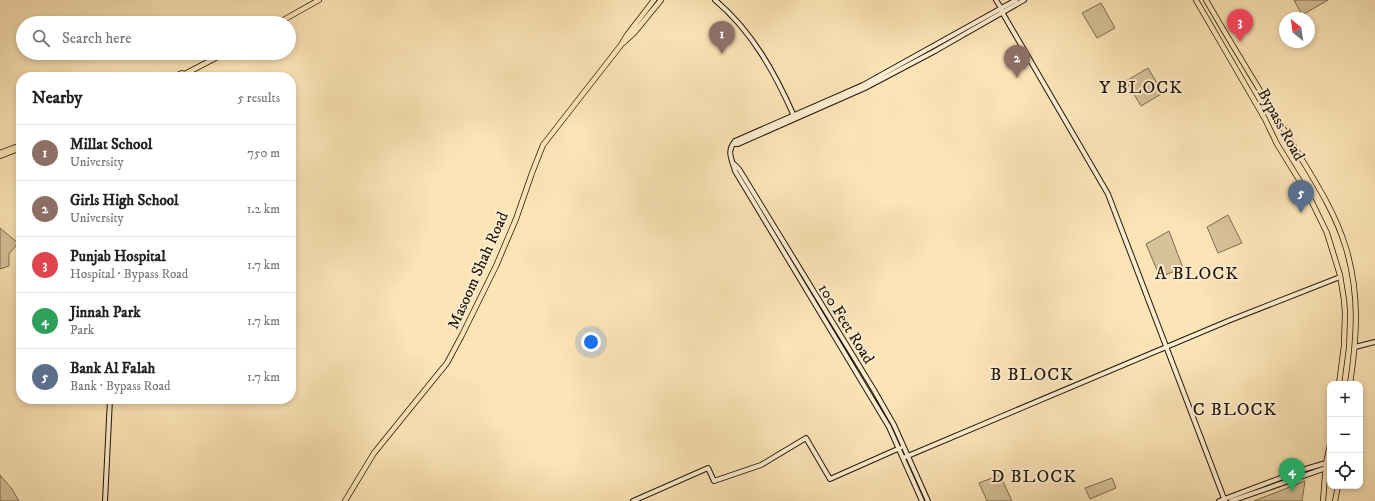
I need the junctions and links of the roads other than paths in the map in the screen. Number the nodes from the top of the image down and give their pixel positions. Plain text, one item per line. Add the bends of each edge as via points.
1 (313, 0) edge
2 (319, 0) edge
3 (654, 0) edge
4 (661, 0) edge
5 (715, 0) edge
6 (996, 0) edge
7 (1016, 0) edge
8 (1024, 0) edge
9 (1196, 0) edge
10 (1206, 0) edge
11 (1002, 10) junction
12 (284, 16) edge
13 (290, 16) edge
14 (622, 44) junction
15 (206, 60) edge
16 (212, 60) edge
17 (183, 72) edge
18 (189, 72) edge
19 (794, 117) junction
20 (16, 147) edge
21 (16, 150) edge
22 (0, 153) edge
23 (0, 156) edge
24 (734, 164) junction
25 (1340, 277) junction
26 (1355, 302) junction
27 (1344, 303) junction
28 (1356, 312) junction
29 (1345, 313) junction
30 (1375, 342) edge
31 (1166, 347) junction
32 (1355, 347) junction
33 (1338, 381) edge
34 (1350, 381) edge
35 (110, 404) edge
36 (904, 446) junction
37 (899, 448) junction
38 (1328, 453) edge
39 (908, 455) junction
40 (903, 458) junction
41 (1326, 465) junction
42 (1337, 489) edge
43 (1225, 500) edge
44 (106, 501) edge
45 (345, 501) edge
46 (632, 501) edge
47 (922, 501) edge
48 (928, 501) edge
49 (1219, 501) edge
50 (1231, 501) edge
51 (1323, 501) edge
52 (1335, 501) edge

1 - 12 main road
2 - 13 main road
3 - 14 main road, Masoom Shah Road
4 - 14 main road, Masoom Shah Road
5 - 19 main road via 737,20 762,55 778,81
6 - 11 main road
7 - 11 main road, 100 Feet Road
8 - 11 main road, 100 Feet Road
9 - 25 main road, Bypass Road via 1309,196 1327,233
10 - 26 main road via 1329,207 1346,249
11 - 19 main road, 100 Feet Road via 863,85
11 - 31 main road via 1108,194 1158,320
14 - 45 main road, Masoom Shah Road via 543,145 498,261 447,362 374,452
15 - 17 main road
16 - 18 main road
19 - 24 main road, 100 Feet Road via 735,141 730,148
20 - 22 main road
21 - 23 main road
24 - 36 main road, 100 Feet Road via 856,361
24 - 37 main road, 100 Feet Road via 738,175 889,427
25 - 27 main road, Bypass Road
25 - 31 main road
26 - 27 main road via 1350,307
26 - 28 main road
27 - 29 main road, Bypass Road
28 - 29 main road via 1351,308
28 - 32 main road
29 - 33 main road, Bypass Road via 1344,346
30 - 32 main road
31 - 39 main road
31 - 43 main road
32 - 34 main road
35 - 44 main road
36 - 37 main road
36 - 39 main road, 100 Feet Road
37 - 40 main road, 100 Feet Road
37 - 46 main road via 830,479 806,438 753,468 714,481 708,468
38 - 41 main road
39 - 40 main road
39 - 48 main road, 100 Feet Road
40 - 47 main road, 100 Feet Road
41 - 43 main road via 1302,470
41 - 50 main road
41 - 51 main road
42 - 52 main road
43 - 49 main road

